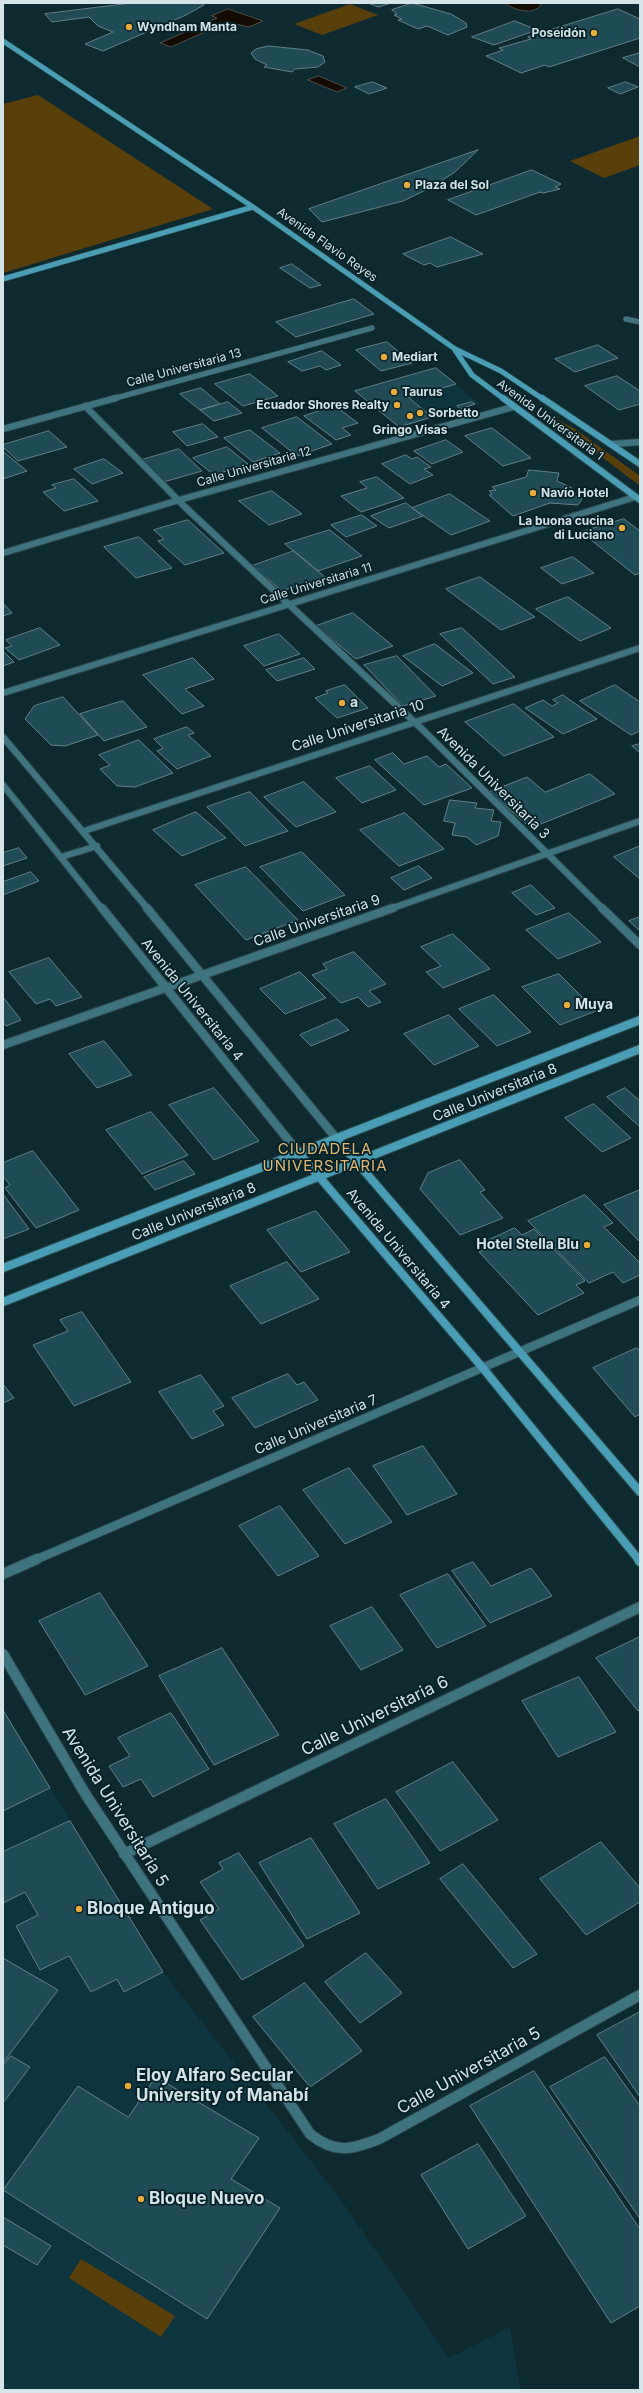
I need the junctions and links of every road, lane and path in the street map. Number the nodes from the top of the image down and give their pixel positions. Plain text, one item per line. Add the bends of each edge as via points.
1 (3, 41) edge
2 (253, 207) junction
3 (3, 279) edge
4 (626, 319) dead end
5 (640, 322) edge
6 (372, 328) dead end
7 (454, 349) junction
8 (85, 406) junction
9 (513, 407) junction
10 (3, 429) edge
11 (640, 442) edge
12 (613, 444) junction
13 (640, 464) edge
14 (638, 498) edge
15 (179, 500) junction
16 (3, 553) edge
17 (288, 604) junction
18 (640, 648) edge
19 (3, 693) edge
20 (414, 721) junction
21 (3, 737) edge
22 (3, 785) edge
23 (640, 821) edge
24 (84, 831) junction
25 (97, 846) junction
26 (546, 854) junction
27 (62, 857) junction
28 (640, 945) edge
29 (203, 975) junction
30 (165, 988) junction
31 (640, 1020) edge
32 (3, 1045) edge
33 (640, 1049) edge
34 (336, 1138) junction
35 (298, 1152) junction
36 (357, 1162) junction
37 (318, 1177) junction
38 (3, 1268) edge
39 (640, 1300) edge
40 (3, 1302) edge
41 (520, 1351) junction
42 (482, 1368) junction
43 (640, 1492) edge
44 (640, 1561) edge
45 (3, 1574) edge
46 (640, 1607) edge
47 (3, 1654) edge
48 (124, 1854) junction
49 (640, 1995) edge
50 (310, 2134) joint

1 - 2 street, Avenida Flavio Reyes
2 - 3 street
2 - 7 street, Avenida Flavio Reyes
4 - 5 street
6 - 8 street, Calle Universitaria 13
7 - 9 street, Avenida Universitaria 1 via 472,375
7 - 12 street, Avenida Flavio Reyes via 501,371
8 - 10 street, Calle Universitaria 13
8 - 15 street, Avenida Universitaria 3
9 - 14 street, Avenida Universitaria 1
9 - 15 street, Calle Universitaria 12
11 - 12 street
12 - 13 street, Avenida Flavio Reyes
14 - 17 street, Calle Universitaria 11
15 - 16 street, Calle Universitaria 12
15 - 17 street, Avenida Universitaria 3
17 - 19 street, Calle Universitaria 11
17 - 20 street, Avenida Universitaria 3
18 - 20 street, Calle Universitaria 10
20 - 24 street, Calle Universitaria 10
20 - 26 street, Avenida Universitaria 3
21 - 24 street, Avenida Universitaria 4
22 - 27 street, Avenida Universitaria 4
23 - 26 street, Calle Universitaria 9
24 - 25 street, Avenida Universitaria 4
25 - 27 street
25 - 29 street, Avenida Universitaria 4
26 - 28 street, Avenida Universitaria 3
26 - 29 street, Calle Universitaria 9
27 - 30 street, Avenida Universitaria 4
29 - 30 street, Calle Universitaria 9
29 - 34 street, Avenida Universitaria 4
30 - 32 street, Calle Universitaria 9
30 - 35 street, Avenida Universitaria 4
31 - 34 street, Calle Universitaria 8
33 - 36 street, Calle Universitaria 8
34 - 35 street, Calle Universitaria 8
34 - 36 street, Avenida Universitaria 4
35 - 37 street, Avenida Universitaria 4
35 - 38 street, Calle Universitaria 8
36 - 37 street, Calle Universitaria 8
36 - 41 street, Avenida Universitaria 4
37 - 40 street, Calle Universitaria 8
37 - 42 street, Avenida Universitaria 4
39 - 41 street, Calle Universitaria 7
41 - 42 street, Calle Universitaria 7
41 - 43 street, Avenida Universitaria 4
42 - 44 street, Avenida Universitaria 4
42 - 45 street, Calle Universitaria 7
46 - 48 street, Calle Universitaria 6
47 - 48 street, Avenida Universitaria 5
48 - 50 street, Avenida Universitaria 5
49 - 50 street, Calle Universitaria 5 via 379,2139 360,2146 338,2149 322,2145

